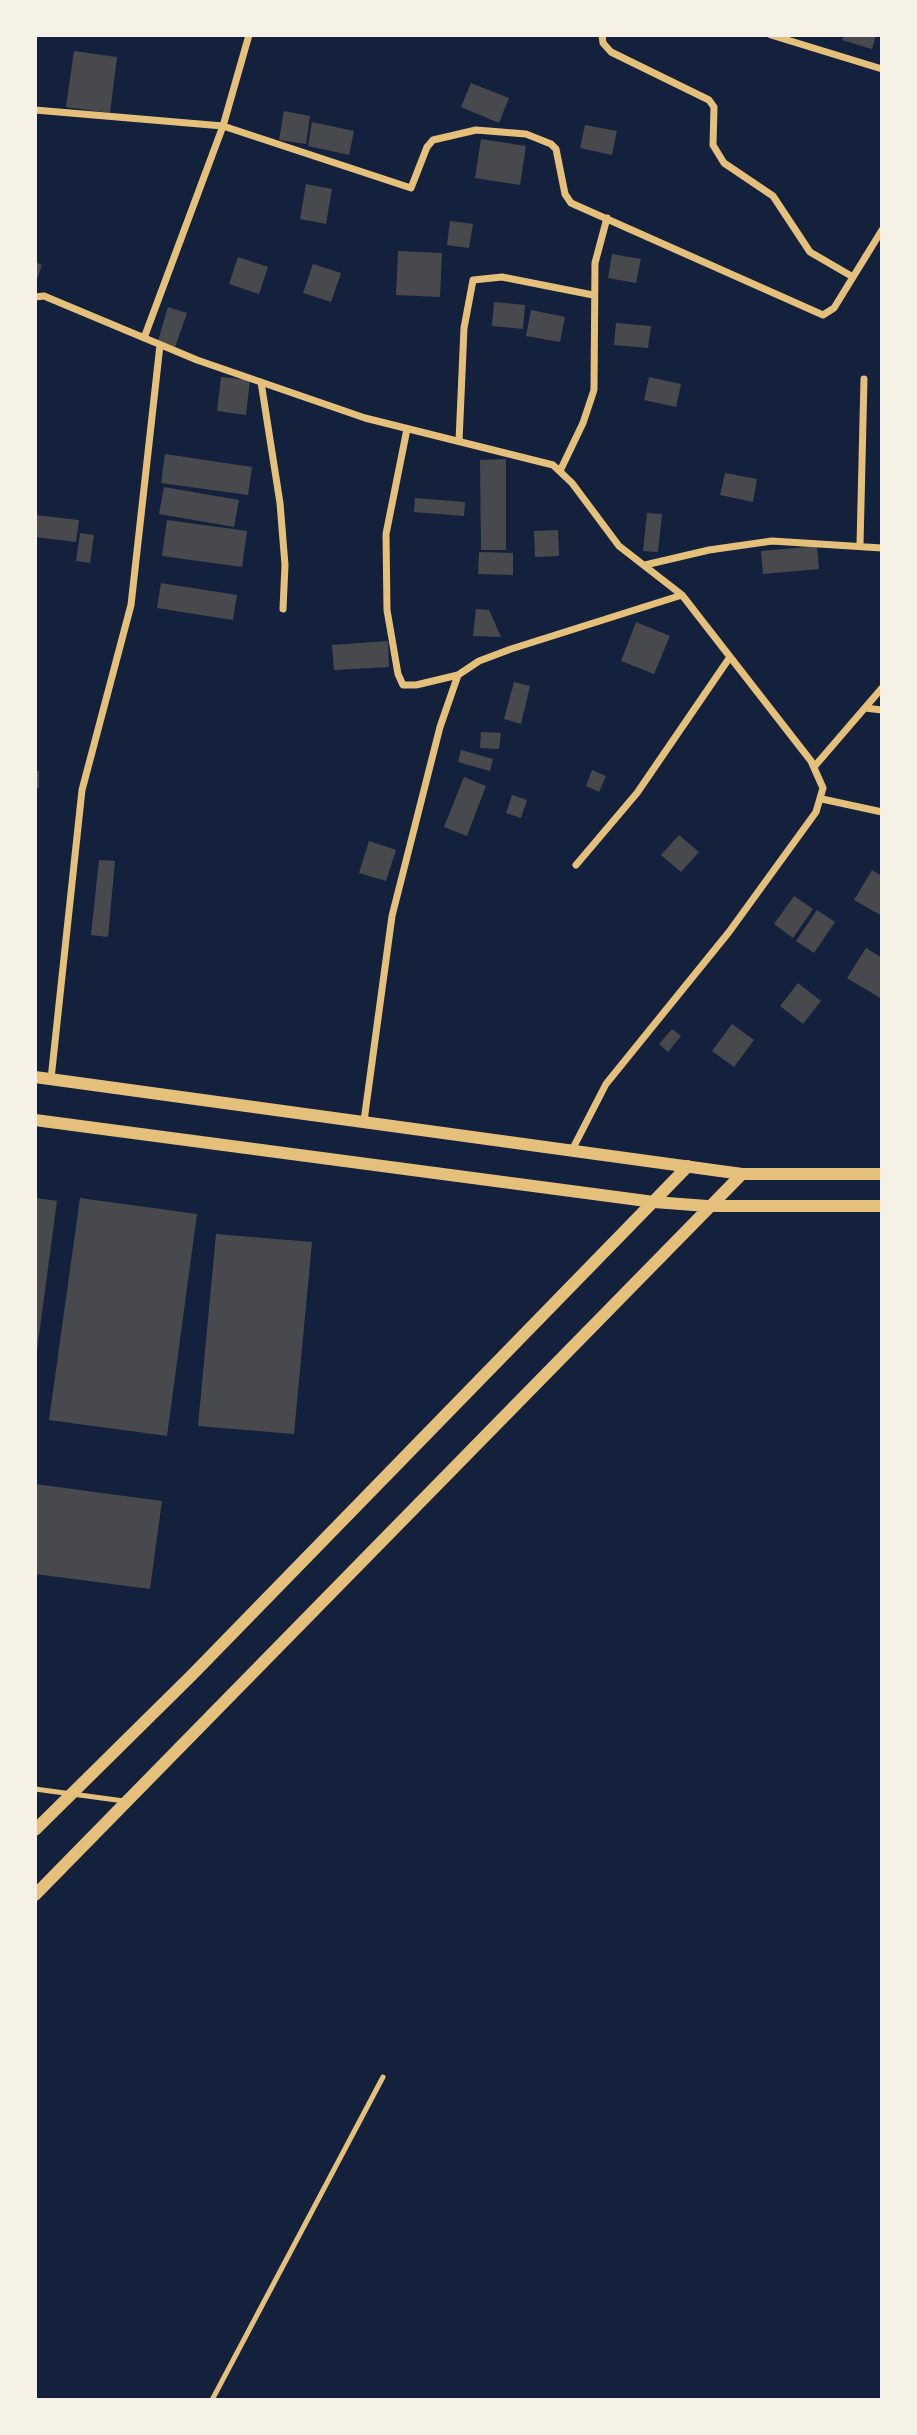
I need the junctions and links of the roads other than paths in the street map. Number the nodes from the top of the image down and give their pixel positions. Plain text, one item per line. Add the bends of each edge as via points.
1 (249, 35) edge
2 (602, 35) edge
3 (771, 35) edge
4 (882, 69) edge
5 (35, 110) edge
6 (223, 126) junction
7 (607, 218) junction
8 (882, 230) edge
9 (853, 277) junction
10 (593, 295) junction
11 (35, 297) edge
12 (144, 338) junction
13 (160, 345) junction
14 (864, 379) dead end
15 (261, 383) junction
16 (407, 429) junction
17 (459, 441) junction
18 (560, 471) junction
19 (860, 545) junction
20 (882, 548) edge
21 (645, 565) junction
22 (682, 595) junction
23 (283, 609) dead end
24 (730, 657) junction
25 (458, 675) junction
26 (882, 688) edge
27 (865, 708) junction
28 (882, 710) edge
29 (814, 767) junction
30 (822, 799) junction
31 (882, 812) edge
32 (576, 865) dead end
33 (35, 1077) edge
34 (51, 1079) junction
35 (35, 1120) edge
36 (364, 1121) junction
37 (572, 1150) junction
38 (688, 1166) junction
39 (742, 1174) junction
40 (882, 1174) edge
41 (654, 1202) junction
42 (707, 1206) junction
43 (882, 1206) edge
44 (35, 1789) edge
45 (71, 1794) junction
46 (124, 1801) junction
47 (35, 1830) edge
48 (35, 1895) edge
49 (383, 2077) dead end
50 (212, 2400) edge

1 - 6 street
2 - 9 street via 611,52 709,100 714,107 713,145 724,163 773,196 810,252
3 - 4 street
5 - 6 street
6 - 7 street via 411,188 433,140 476,130 526,134 556,149 571,203
6 - 12 street
7 - 9 street via 815,313 829,313
7 - 10 street via 596,252
8 - 9 street
10 - 17 street via 502,277 473,280 464,328
10 - 18 street via 594,390
11 - 12 street via 44,296
12 - 13 street
13 - 15 street
13 - 34 street via 131,606 82,790
14 - 19 street
15 - 16 street
15 - 23 street via 280,503
16 - 17 street
16 - 25 street via 386,534 387,610 398,674 403,685
17 - 18 street via 540,460
18 - 21 street via 612,538
19 - 20 street
19 - 21 street via 752,542
21 - 22 street
22 - 24 street
22 - 25 street via 500,653
24 - 29 street
24 - 32 street via 637,793
25 - 36 street via 440,727 392,916
26 - 27 street
27 - 28 street
27 - 29 street
29 - 30 street via 823,788
30 - 31 street
30 - 37 street via 729,932 606,1084
33 - 34 street
34 - 36 street
35 - 41 street
36 - 37 street
37 - 38 street
38 - 39 street
38 - 41 street
39 - 40 street
39 - 42 street
41 - 42 street
41 - 45 street
42 - 43 street
42 - 46 street
44 - 45 lane
45 - 46 lane
45 - 47 street
46 - 48 street
49 - 50 lane

